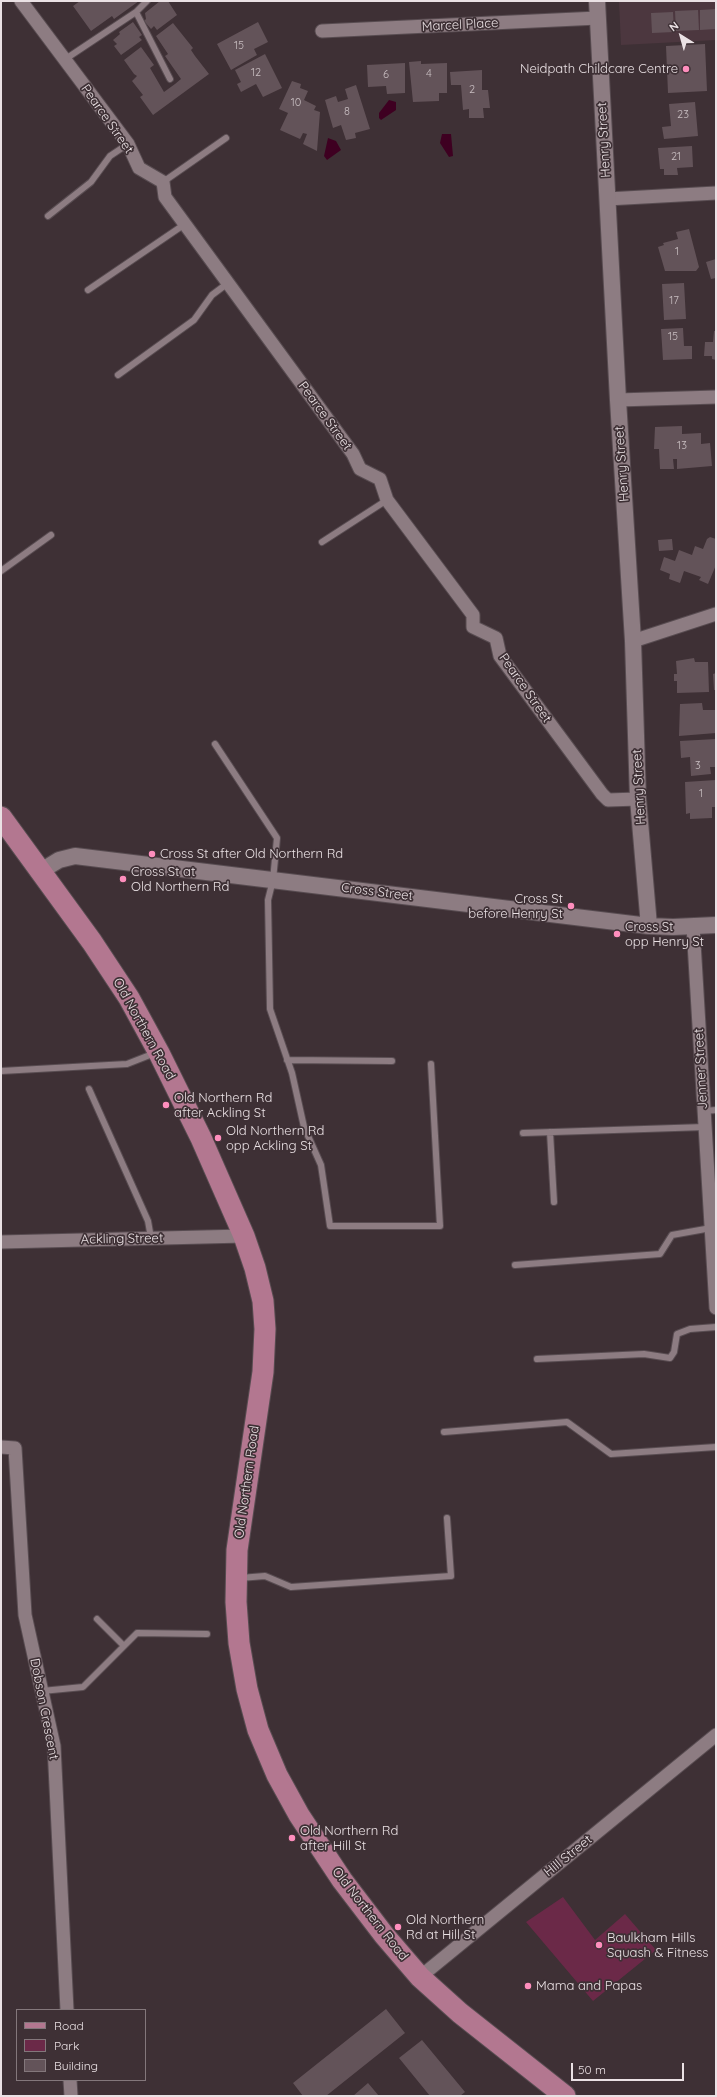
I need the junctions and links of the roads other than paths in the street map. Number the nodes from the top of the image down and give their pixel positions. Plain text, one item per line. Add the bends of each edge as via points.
1 (21, 1) edge
2 (147, 1) edge
3 (597, 1) edge
4 (136, 12) junction
5 (598, 18) junction
6 (322, 31) dead end
7 (64, 60) junction
8 (170, 79) dead end
9 (226, 138) dead end
10 (128, 144) junction
11 (163, 182) junction
12 (716, 193) edge
13 (607, 199) junction
14 (48, 216) dead end
15 (185, 224) junction
16 (228, 283) junction
17 (88, 290) dead end
18 (118, 375) dead end
19 (716, 397) edge
20 (618, 400) junction
21 (387, 500) junction
22 (51, 535) dead end
23 (322, 542) dead end
24 (1, 571) edge
25 (716, 614) edge
26 (633, 641) junction
27 (215, 744) dead end
28 (638, 799) junction
29 (1, 817) edge
30 (41, 871) junction
31 (274, 880) junction
32 (716, 925) edge
33 (649, 926) junction
34 (692, 926) junction
35 (158, 1051) junction
36 (287, 1060) junction
37 (392, 1061) dead end
38 (431, 1064) dead end
39 (1, 1071) edge
40 (89, 1089) dead end
41 (710, 1110) edge
42 (705, 1127) junction
43 (550, 1132) junction
44 (523, 1133) dead end
45 (554, 1202) dead end
46 (711, 1228) junction
47 (244, 1236) junction
48 (151, 1238) junction
49 (1, 1242) edge
50 (515, 1265) dead end
51 (716, 1308) edge
52 (716, 1327) edge
53 (537, 1359) dead end
54 (444, 1432) dead end
55 (1, 1447) edge
56 (716, 1447) edge
57 (447, 1518) dead end
58 (236, 1578) junction
59 (97, 1620) dead end
60 (207, 1634) dead end
61 (124, 1646) junction
62 (42, 1691) junction
63 (716, 1735) edge
64 (420, 1977) junction
65 (67, 2009) edge
66 (70, 2081) edge
67 (71, 2096) edge
68 (565, 2096) edge

1 - 7 street, Pearce Street
2 - 4 lane
3 - 5 street, Henry Street
4 - 7 lane
4 - 8 lane
5 - 6 street, Marcel Place
5 - 13 street, Henry Street
7 - 10 street, Pearce Street
9 - 11 lane
10 - 11 street, Pearce Street via 139,168
10 - 14 lane via 110,156 91,182
11 - 15 street, Pearce Street via 165,197
12 - 13 street
13 - 20 street, Henry Street
15 - 16 street, Pearce Street
15 - 17 lane
16 - 18 lane via 212,295 194,320
16 - 21 street, Pearce Street via 354,454 360,469 380,479
19 - 20 street
20 - 26 street, Henry Street
21 - 23 lane
21 - 28 street, Pearce Street via 473,615 473,627 496,638 500,656 602,794 608,800
22 - 24 lane
25 - 26 street
26 - 28 street, Henry Street
27 - 31 lane via 277,838
28 - 33 street, Henry Street
29 - 30 main road, Old Northern Road
30 - 31 street, Cross Street via 59,860 75,856
30 - 35 main road, Old Northern Road via 129,998
31 - 33 street, Cross Street
31 - 36 lane via 268,900 270,1009
32 - 34 street, Cross Street
33 - 34 street, Cross Street
34 - 41 street, Jenner Street
35 - 39 lane via 127,1064
35 - 47 main road, Old Northern Road via 201,1138
36 - 37 lane
36 - 38 lane via 304,1127 321,1165 330,1226 440,1226
40 - 48 lane via 148,1221
41 - 42 street, Jenner Street
42 - 43 lane
42 - 46 street, Jenner Street
43 - 44 lane
43 - 45 lane
46 - 50 lane via 672,1235 660,1254
46 - 51 street, Jenner Street
47 - 48 street, Ackling Street
47 - 58 main road, Old Northern Road via 256,1268 265,1329 263,1372 237,1550
48 - 49 street, Ackling Street
52 - 53 lane via 690,1329 677,1334 674,1352 670,1358 644,1354
54 - 56 lane via 567,1422 611,1454
55 - 62 street, Dobson Crescent via 15,1448 25,1615
57 - 58 lane via 451,1576 291,1587 265,1576
58 - 64 main road, Old Northern Road via 239,1643 247,1689 258,1730 277,1776 298,1815 342,1880
59 - 61 lane
60 - 61 lane via 138,1633
61 - 62 lane via 83,1687
62 - 65 street, Dobson Crescent via 54,1746
63 - 64 street, Hill Street
64 - 68 main road, Old Northern Road via 460,2013
66 - 67 street

